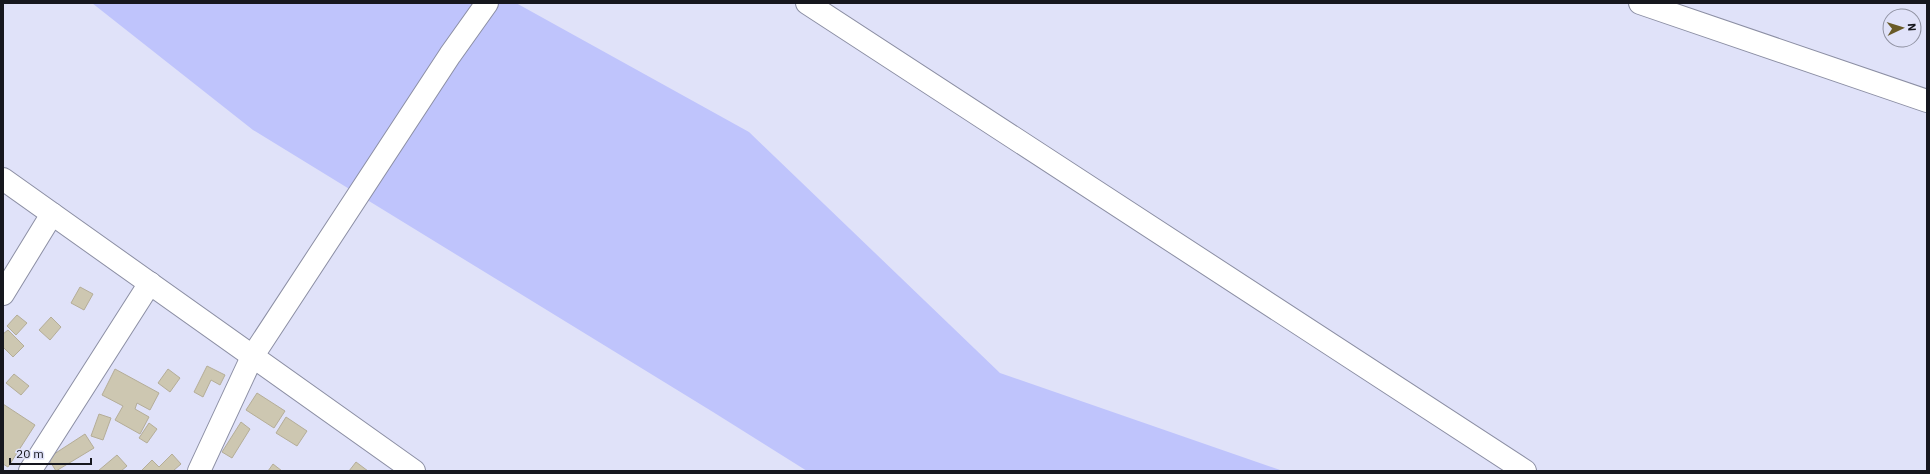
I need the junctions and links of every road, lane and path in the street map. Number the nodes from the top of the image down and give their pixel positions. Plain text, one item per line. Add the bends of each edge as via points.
1 (487, 3) edge
2 (807, 3) edge
3 (1640, 3) edge
4 (1927, 101) edge
5 (3, 179) edge
6 (52, 214) junction
7 (150, 283) junction
8 (3, 294) edge
9 (252, 356) junction
10 (30, 471) edge
11 (199, 471) edge
12 (414, 471) edge
13 (1525, 471) edge

1 - 9 street
2 - 13 street
3 - 4 street
5 - 6 street
6 - 7 street
6 - 8 street
7 - 9 street
7 - 10 street
9 - 11 street
9 - 12 street

